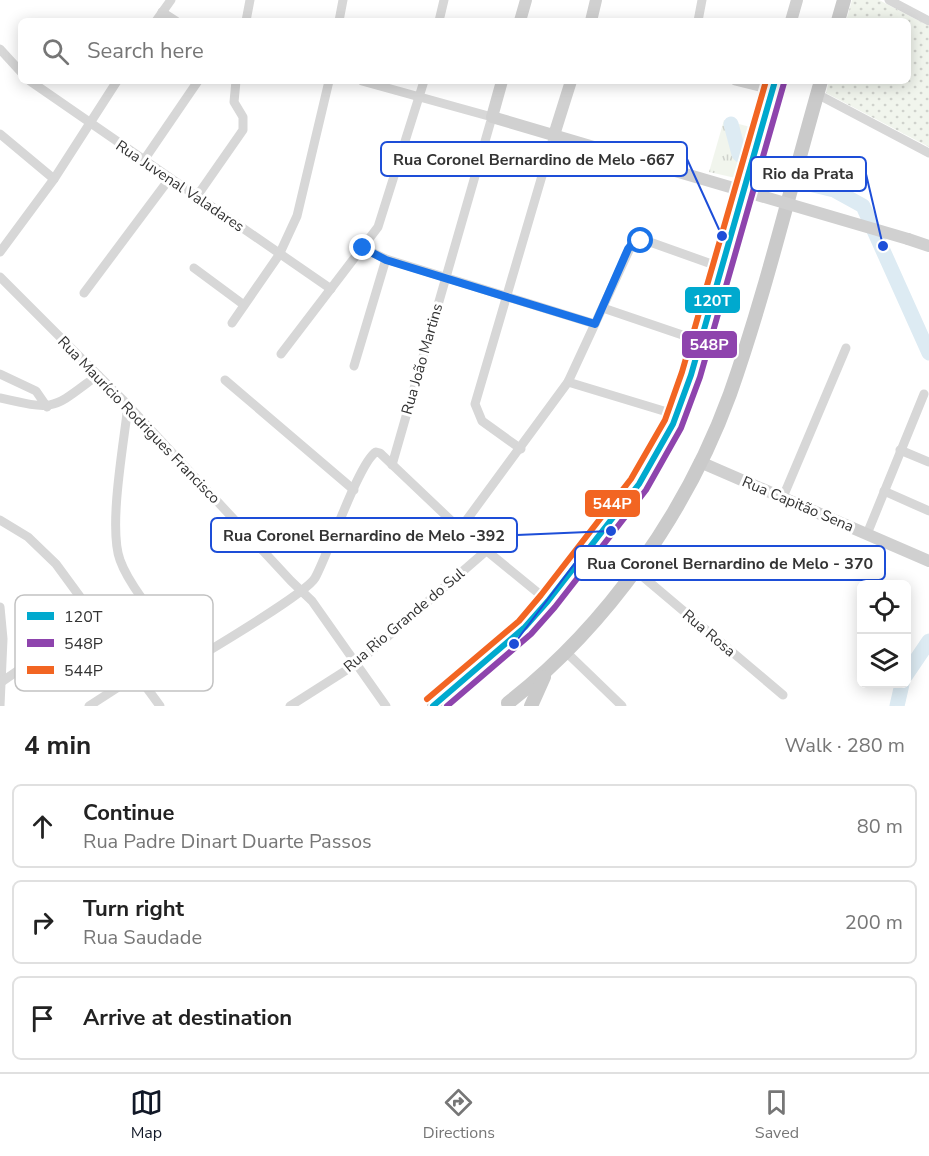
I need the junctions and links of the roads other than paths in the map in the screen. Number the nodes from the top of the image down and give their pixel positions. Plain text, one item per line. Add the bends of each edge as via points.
1 (171, 0) edge
2 (250, 0) edge
3 (343, 0) edge
4 (444, 0) edge
5 (526, 0) edge
6 (596, 0) edge
7 (702, 0) edge
8 (797, 0) edge
9 (844, 0) edge
10 (889, 0) edge
11 (162, 12) junction
12 (158, 18) edge
13 (171, 18) edge
14 (247, 18) edge
15 (340, 18) edge
16 (440, 18) edge
17 (521, 18) edge
18 (592, 18) edge
19 (699, 18) edge
20 (792, 18) edge
21 (839, 18) edge
22 (929, 21) edge
23 (0, 49) edge
24 (18, 69) edge
25 (34, 84) edge
26 (115, 84) edge
27 (196, 84) edge
28 (236, 84) edge
29 (328, 84) edge
30 (374, 84) edge
31 (423, 84) edge
32 (501, 84) edge
33 (570, 84) edge
34 (758, 84) edge
35 (773, 86) edge
36 (819, 88) edge
37 (421, 96) junction
38 (492, 117) junction
39 (89, 124) junction
40 (0, 134) edge
41 (554, 135) junction
42 (929, 153) edge
43 (144, 160) junction
44 (170, 178) junction
45 (54, 179) junction
46 (197, 196) junction
47 (929, 245) edge
48 (363, 248) junction
49 (0, 252) edge
50 (279, 255) junction
51 (386, 260) junction
52 (720, 267) junction
53 (194, 268) dead end
54 (0, 277) edge
55 (446, 279) junction
56 (331, 290) junction
57 (84, 293) dead end
58 (507, 296) junction
59 (244, 305) junction
60 (603, 308) junction
61 (232, 323) dead end
62 (595, 324) junction
63 (700, 341) junction
64 (846, 348) dead end
65 (281, 354) dead end
66 (354, 366) dead end
67 (0, 374) edge
68 (99, 375) junction
69 (225, 380) dead end
70 (568, 382) junction
71 (924, 394) dead end
72 (0, 398) edge
73 (128, 405) junction
74 (47, 407) junction
75 (676, 415) junction
76 (521, 449) junction
77 (900, 450) junction
78 (700, 462) junction
79 (929, 462) edge
80 (392, 465) junction
81 (354, 490) junction
82 (884, 491) junction
83 (783, 497) junction
84 (929, 511) edge
85 (0, 520) edge
86 (460, 529) junction
87 (867, 534) junction
88 (486, 551) junction
89 (929, 561) edge
90 (635, 570) junction
91 (302, 591) junction
92 (79, 595) edge
93 (142, 595) edge
94 (548, 601) junction
95 (1, 614) edge
96 (213, 647) edge
97 (566, 651) junction
98 (356, 664) junction
99 (547, 669) junction
100 (15, 672) edge
101 (1, 682) edge
102 (112, 691) edge
103 (149, 691) edge
104 (783, 696) dead end
105 (510, 705) edge
106 (0, 706) edge
107 (89, 706) edge
108 (160, 706) edge
109 (290, 706) edge
110 (386, 706) edge
111 (433, 706) edge
112 (531, 706) edge
113 (622, 706) edge

1 - 11 street
2 - 14 street
3 - 15 street
4 - 16 street
5 - 17 street
6 - 18 street
7 - 19 street
8 - 20 street
9 - 21 main road
10 - 22 street
11 - 12 street
11 - 13 street
23 - 24 street
25 - 39 street, Rua Juvenal Valadares
26 - 39 street
27 - 43 street
28 - 46 street via 234,102 243,117 243,130
29 - 50 street via 306,189
30 - 37 street
31 - 37 street
32 - 38 street, Rua João Martins
33 - 41 street
34 - 35 street
35 - 52 street
36 - 42 street
36 - 78 main road via 729,396
37 - 38 street
37 - 48 street via 386,207
38 - 41 street
38 - 55 street, Rua João Martins
39 - 43 street, Rua Juvenal Valadares
39 - 45 street
40 - 45 street
41 - 47 street, bridge
41 - 58 street
43 - 44 street, Rua Juvenal Valadares
44 - 46 street, Rua Juvenal Valadares
44 - 57 street
45 - 49 street
46 - 50 street, Rua Juvenal Valadares
48 - 51 street
48 - 56 street
50 - 56 street, Rua Juvenal Valadares
50 - 59 street
51 - 55 street
51 - 66 street
52 - 60 street via 657,243 636,241 625,255
52 - 63 street
53 - 59 street
54 - 68 street, Rua Maurício Rodrigues Francisco
55 - 58 street
55 - 80 street, Rua João Martins
56 - 65 street
58 - 62 street
58 - 76 street via 475,409 482,421
59 - 61 street
60 - 62 street
60 - 63 street
62 - 70 street
63 - 75 street
64 - 83 street
67 - 74 street via 36,391
68 - 73 street, Rua Maurício Rodrigues Francisco
68 - 74 street
69 - 81 street
70 - 75 street
70 - 76 street
71 - 77 street
72 - 74 street
73 - 91 street, Rua Maurício Rodrigues Francisco
73 - 93 street via 116,547 127,575
75 - 94 street via 639,484
76 - 86 street
77 - 79 street
77 - 82 street
78 - 83 street, Rua Capitão Sena
78 - 90 main road
80 - 81 street via 375,452
80 - 86 street
81 - 91 street via 316,577
82 - 84 street
82 - 87 street
83 - 87 street, Rua Capitão Sena
85 - 92 street via 40,547
86 - 88 street
87 - 89 street, Rua Capitão Sena
88 - 94 street
88 - 98 street, Rua Rio Grande do Sul
90 - 97 main road
90 - 104 street, Rua Rosa
91 - 96 street
91 - 98 street, Rua Maurício Rodrigues Francisco
94 - 111 street via 525,627
95 - 101 street
97 - 99 main road
97 - 113 street
98 - 109 street, Rua Rio Grande do Sul
98 - 110 street, Rua Maurício Rodrigues Francisco
99 - 105 main road
99 - 112 main road
100 - 101 street
101 - 106 street
102 - 107 street
103 - 108 street

